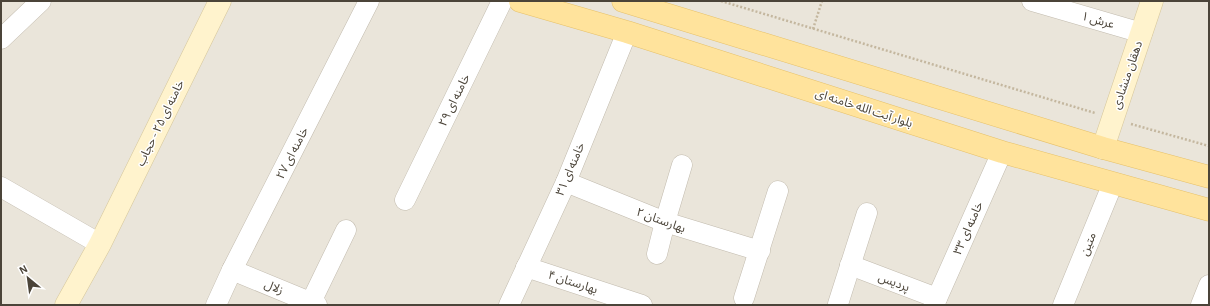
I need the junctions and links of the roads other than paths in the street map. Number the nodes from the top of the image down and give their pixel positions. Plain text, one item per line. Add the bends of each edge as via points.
1 (41, 1) edge
2 (220, 1) edge
3 (369, 1) edge
4 (502, 1) edge
5 (520, 1) edge
6 (623, 1) edge
7 (1032, 1) edge
8 (1152, 1) edge
9 (627, 32) junction
10 (1142, 33) junction
11 (1, 39) edge
12 (1103, 148) junction
13 (1002, 152) junction
14 (682, 165) dead end
15 (1209, 177) edge
16 (566, 182) junction
17 (1113, 183) junction
18 (1, 187) edge
19 (778, 191) dead end
20 (405, 200) dead end
21 (1209, 210) edge
22 (867, 213) dead end
23 (665, 222) junction
24 (346, 230) dead end
25 (100, 244) junction
26 (760, 251) junction
27 (657, 254) dead end
28 (850, 265) junction
29 (526, 267) junction
30 (232, 270) junction
31 (1209, 285) edge
32 (744, 298) dead end
33 (303, 302) edge
34 (936, 302) edge
35 (838, 304) dead end
36 (66, 305) edge
37 (216, 305) edge
38 (509, 305) edge
39 (642, 305) edge
40 (1063, 305) edge
41 (1201, 305) edge

1 - 11 street
2 - 25 street, خامنه ای ۲۵ - حجاب
3 - 30 street, خامنه ای ۲۷
4 - 20 street, خامنه ای ۲۹
5 - 9 main road, بلوار آیت الله خامنه ای
6 - 12 main road
7 - 10 street, عرش ۱
8 - 10 street, دهقان منشادی
9 - 13 main road, بلوار آیت الله خامنه ای
9 - 16 street, خامنه ای ۳۱
10 - 12 street, دهقان منشادی
12 - 15 main road
13 - 17 main road, بلوار آیت الله خامنه ای
13 - 34 street, خامنه ای ۳۳
14 - 23 street
16 - 23 street, بهارستان ۲
16 - 29 street, خامنه ای ۳۱
17 - 21 main road, بلوار آیت الله خامنه ای
17 - 40 street, متین
18 - 25 street
19 - 26 street
22 - 28 street
23 - 26 street, بهارستان ۲
23 - 27 street
24 - 33 street
25 - 36 street, خامنه ای ۲۵ - حجاب
26 - 32 street
28 - 34 street, پردیس
28 - 35 street
29 - 38 street, خامنه ای ۳۱
29 - 39 street, بهارستان ۴
30 - 33 street, زلال
30 - 37 street, خامنه ای ۲۷
31 - 41 street

